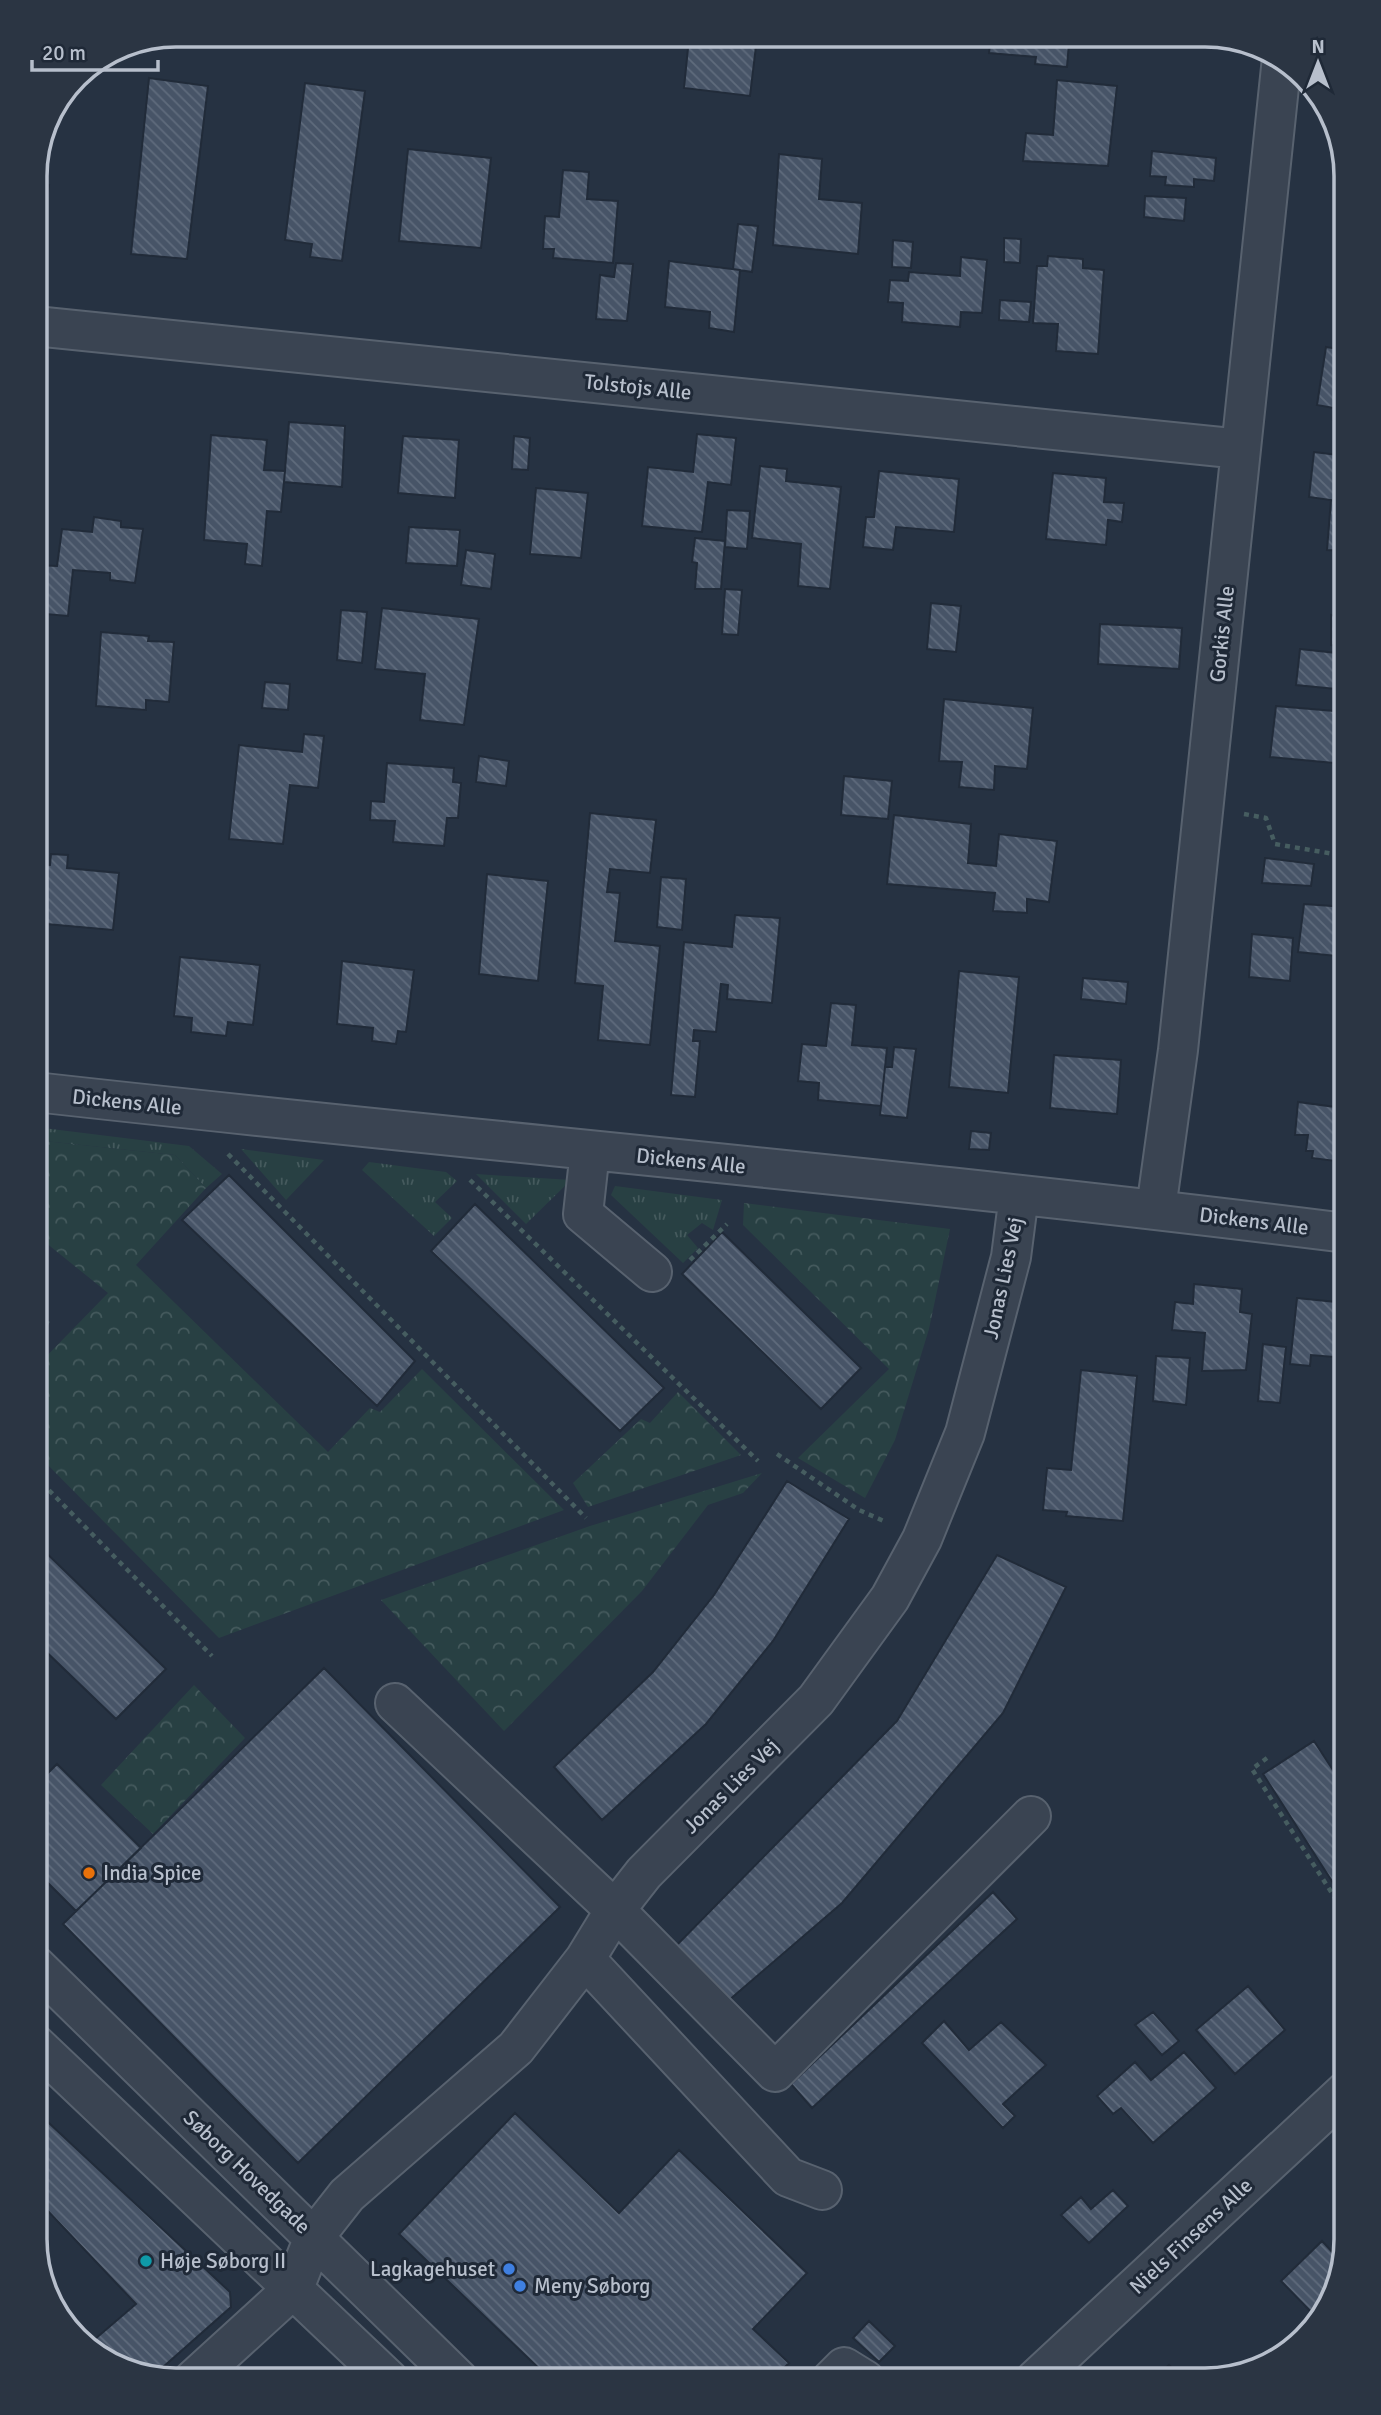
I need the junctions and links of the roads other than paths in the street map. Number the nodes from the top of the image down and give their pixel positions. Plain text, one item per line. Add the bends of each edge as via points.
1 (1281, 72) edge
2 (48, 327) edge
3 (1241, 449) junction
4 (48, 1093) edge
5 (590, 1151) junction
6 (1020, 1195) junction
7 (1156, 1209) junction
8 (1334, 1231) edge
9 (652, 1272) road end
10 (395, 1703) dead end
11 (1031, 1816) dead end
12 (615, 1910) junction
13 (585, 1959) junction
14 (47, 1977) edge
15 (47, 2055) edge
16 (1334, 2102) edge
17 (822, 2190) dead end
18 (314, 2236) junction
19 (293, 2288) junction
20 (207, 2367) edge
21 (377, 2367) edge
22 (446, 2367) edge
23 (1048, 2368) edge

1 - 3 street, Gorkis Alle
2 - 3 street, Tolstojs Alle
3 - 7 street, Gorkis Alle via 1178,1050
4 - 5 street, Dickens Alle
5 - 6 street, Dickens Alle
5 - 9 street via 583,1214
6 - 7 street, Dickens Alle
6 - 12 street, Jonas Lies Vej via 1011,1257 965,1433 922,1539 890,1598 816,1700 644,1873
7 - 8 street, Dickens Alle
10 - 12 street
11 - 12 street via 775,2072
12 - 13 street, Jonas Lies Vej
13 - 17 street via 788,2177
13 - 18 street, Jonas Lies Vej via 516,2048 347,2195
14 - 18 street, Søborg Hovedgade
15 - 19 street
16 - 23 street, Niels Finsens Alle
18 - 19 street, Jonas Lies Vej
18 - 22 street, Søborg Hovedgade
19 - 20 street
19 - 21 street

